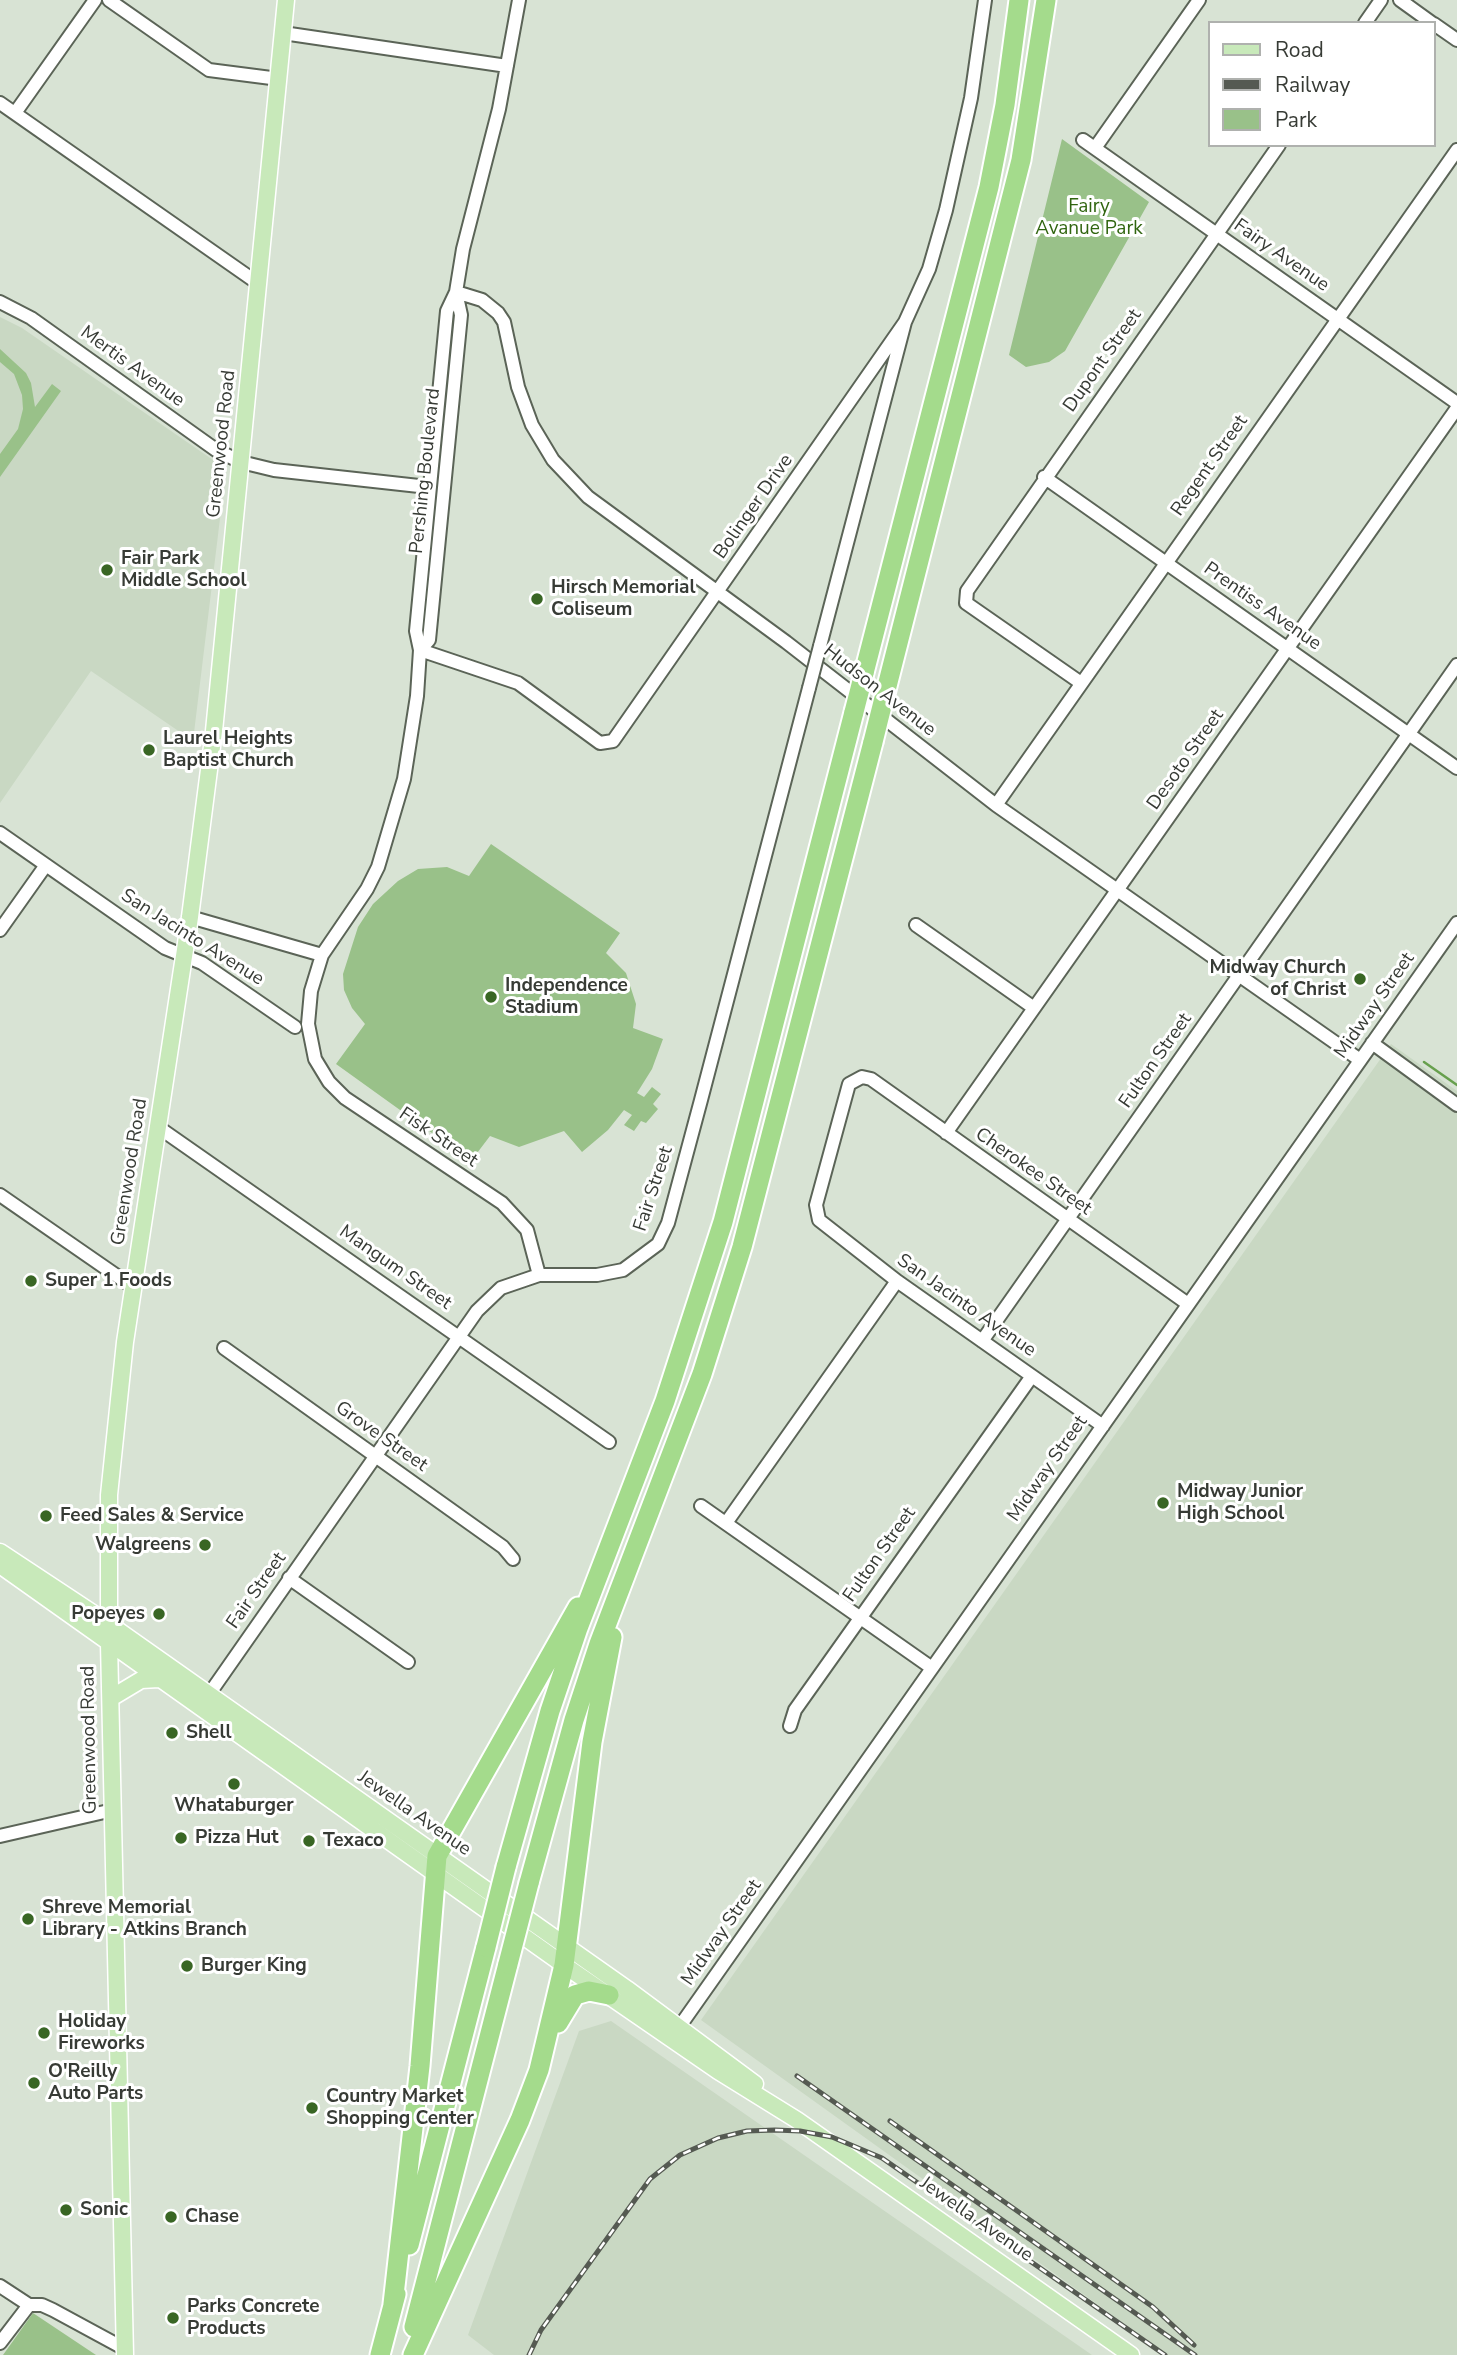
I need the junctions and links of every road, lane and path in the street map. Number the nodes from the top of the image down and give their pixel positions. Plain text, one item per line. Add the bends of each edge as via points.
1 (95, 0) edge
2 (109, 0) edge
3 (286, 0) edge
4 (519, 0) edge
5 (985, 0) edge
6 (1019, 0) edge
7 (1046, 0) edge
8 (1199, 0) edge
9 (1381, 0) edge
10 (1400, 0) edge
11 (1366, 21) edge
12 (1430, 21) edge
13 (1436, 25) edge
14 (283, 33) junction
15 (1457, 40) edge
16 (507, 66) junction
17 (279, 79) junction
18 (0, 103) edge
19 (15, 113) junction
20 (1083, 140) dead end
21 (1278, 147) edge
22 (1095, 148) junction
23 (1457, 150) edge
24 (1216, 234) junction
25 (259, 285) junction
26 (456, 292) junction
27 (0, 302) edge
28 (1338, 320) junction
29 (905, 322) junction
30 (1457, 405) edge
31 (241, 463) junction
32 (1044, 477) junction
33 (428, 487) junction
34 (1166, 563) junction
35 (718, 593) junction
36 (820, 646) joint
37 (1288, 648) junction
38 (420, 650) junction
39 (1457, 665) edge
40 (1081, 683) junction
41 (1409, 734) junction
42 (1457, 768) edge
43 (996, 805) junction
44 (0, 832) edge
45 (46, 865) junction
46 (1117, 891) junction
47 (190, 917) junction
48 (1457, 923) edge
49 (916, 925) dead end
50 (0, 930) edge
51 (184, 954) junction
52 (322, 955) junction
53 (1239, 976) junction
54 (1034, 1008) junction
55 (295, 1027) dead end
56 (310, 1037) joint
57 (1372, 1043) junction
58 (1360, 1060) junction
59 (1457, 1105) edge
60 (158, 1127) junction
61 (946, 1133) junction
62 (0, 1195) edge
63 (816, 1211) joint
64 (1067, 1220) junction
65 (539, 1275) junction
66 (897, 1281) junction
67 (133, 1287) junction
68 (1188, 1304) junction
69 (458, 1336) junction
70 (982, 1341) junction
71 (223, 1348) dead end
72 (1032, 1376) junction
73 (1102, 1426) junction
74 (609, 1442) dead end
75 (373, 1455) junction
76 (701, 1506) dead end
77 (726, 1523) junction
78 (0, 1552) edge
79 (513, 1559) dead end
80 (0, 1565) edge
81 (289, 1578) junction
82 (622, 1584) junction
83 (593, 1585) junction
84 (859, 1618) junction
85 (109, 1624) junction
86 (109, 1643) junction
87 (408, 1662) dead end
88 (932, 1668) junction
89 (159, 1679) junction
90 (111, 1698) junction
91 (204, 1702) junction
92 (790, 1726) dead end
93 (113, 1810) junction
94 (0, 1836) edge
95 (436, 1865) junction
96 (566, 1956) junction
97 (609, 1995) junction
98 (676, 2033) junction
99 (539, 2070) junction
100 (0, 2286) edge
101 (393, 2304) junction
102 (29, 2305) junction
103 (0, 2343) edge
104 (125, 2352) edge
105 (380, 2355) edge
106 (407, 2355) edge
107 (413, 2355) edge
108 (1131, 2355) edge

1 - 19 street
2 - 17 street via 209,70
3 - 14 main road, Greenwood Road
4 - 16 street, Pershing Boulevard
5 - 29 street, Bolinger Drive via 968,111 946,210 929,269
6 - 83 highway, bridge via 989,187 711,1260 665,1401
7 - 82 highway, bridge via 1021,160 742,1247 702,1374
8 - 22 street
9 - 11 street
10 - 12 street
13 - 15 street
14 - 16 street
14 - 17 main road, Greenwood Road
16 - 26 street, Pershing Boulevard
17 - 25 main road, Greenwood Road
18 - 19 street
19 - 25 street
20 - 22 street, Fairy Avenue
21 - 24 street, Dupont Street
22 - 24 street, Fairy Avenue
23 - 28 street, Regent Street
24 - 28 street, Fairy Avenue
24 - 32 street, Dupont Street
25 - 31 main road, Greenwood Road
26 - 33 street, Pershing Boulevard via 447,311
26 - 35 street, Hudson Avenue via 482,300 504,322 526,410 562,471 588,497
26 - 38 street, Pershing Boulevard via 461,315 429,640
27 - 31 street, Mertis Avenue via 31,318 216,450
28 - 30 street, Fairy Avenue
28 - 34 street, Regent Street
29 - 35 street, Bolinger Drive
29 - 36 street, Bolinger Drive
30 - 37 street, Desoto Street
31 - 33 street, Mertis Avenue
31 - 47 main road, Greenwood Road
32 - 34 street, Prentiss Avenue
32 - 40 street, Dupont Street via 970,583 966,603
33 - 38 street, Pershing Boulevard via 416,631
34 - 37 street, Prentiss Avenue
34 - 40 street, Regent Street
35 - 38 street, Bolinger Drive via 606,744 518,683
35 - 43 street, Hudson Avenue
36 - 65 street, Fair Street, bridge via 668,1223 652,1252 623,1270
37 - 41 street, Prentiss Avenue
37 - 46 street, Desoto Street
38 - 52 street, Pershing Boulevard via 404,779 384,853 367,889
39 - 41 street, Fulton Street
40 - 43 street, Regent Street
41 - 42 street, Prentiss Avenue
41 - 53 street, Fulton Street
43 - 46 street, Hudson Avenue
44 - 45 street, San Jacinto Avenue
45 - 50 street
45 - 51 street, San Jacinto Avenue via 165,948
46 - 53 street, Hudson Avenue
46 - 54 street, Desoto Street
47 - 51 main road, Greenwood Road
47 - 52 street
48 - 57 street, Midway Street
49 - 54 street
51 - 55 street, San Jacinto Avenue
51 - 60 main road, Greenwood Road
52 - 56 street, Pershing Boulevard via 311,991
53 - 58 street, Hudson Avenue
53 - 64 street, Fulton Street
54 - 61 street, Desoto Street
56 - 65 street, Fisk Street via 322,1073 345,1098 502,1203 527,1230
57 - 58 street, Midway Street
57 - 59 street
58 - 68 street, Midway Street
60 - 67 main road, Greenwood Road
60 - 69 street, Mangum Street
61 - 63 street, Cherokee Street via 870,1079 854,1079 846,1090
61 - 64 street, Cherokee Street
62 - 67 street
63 - 66 street, San Jacinto Avenue via 824,1228
64 - 68 street, Cherokee Street
64 - 70 street, Fulton Street
65 - 69 street, Fair Street via 501,1288
66 - 70 street, San Jacinto Avenue
66 - 77 street
67 - 85 main road, Greenwood Road via 109,1495
68 - 73 street, Midway Street
69 - 74 street, Mangum Street
69 - 75 street, Fair Street
70 - 72 street, San Jacinto Avenue
71 - 75 street, Grove Street
72 - 73 street, San Jacinto Avenue
72 - 84 street, Fulton Street
73 - 88 street, Midway Street
75 - 79 street, Grove Street via 503,1547
75 - 81 street, Fair Street
76 - 77 street
77 - 84 street
78 - 85 main road, Jewella Avenue
80 - 86 main road, Jewella Avenue
81 - 87 street
81 - 91 street, Fair Street
82 - 96 highway via 592,1742
82 - 106 highway, bridge via 574,1720
83 - 95 highway via 567,1622
83 - 101 highway, bridge via 550,1711 506,1867
84 - 88 street
84 - 92 street, Fulton Street via 795,1710
85 - 86 main road, Greenwood Road
85 - 91 main road, Jewella Avenue
86 - 89 main road, Jewella Avenue
86 - 90 main road, Greenwood Road
88 - 98 street, Midway Street
89 - 90 main road via 141,1680
89 - 91 main road, Jewella Avenue
90 - 93 main road, Greenwood Road
91 - 95 main road, Jewella Avenue
93 - 94 street
93 - 104 main road, Greenwood Road
95 - 96 main road, Jewella Avenue
95 - 101 highway
96 - 97 main road, Jewella Avenue
96 - 98 main road, Jewella Avenue
96 - 99 highway
97 - 98 main road, Jewella Avenue
97 - 99 highway via 589,1992 571,1998
98 - 108 main road, Jewella Avenue
99 - 107 highway
100 - 102 street
101 - 105 highway
102 - 103 street
102 - 104 street via 53,2310

